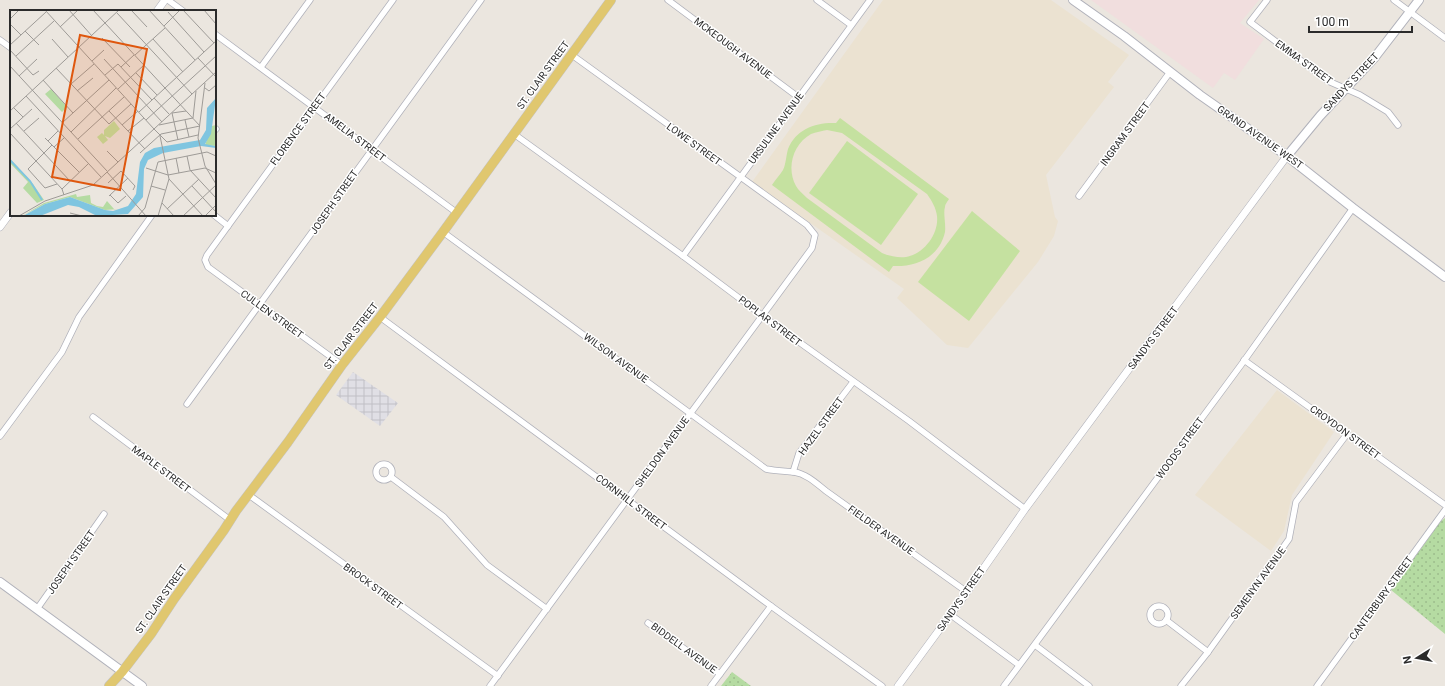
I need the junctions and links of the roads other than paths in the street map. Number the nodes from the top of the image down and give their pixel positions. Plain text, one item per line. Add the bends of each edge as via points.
1 (167, 0) edge
2 (310, 0) edge
3 (393, 0) edge
4 (481, 0) edge
5 (611, 0) edge
6 (668, 0) edge
7 (817, 0) edge
8 (870, 0) edge
9 (1073, 0) edge
10 (1267, 0) edge
11 (1394, 0) edge
12 (1419, 0) edge
13 (158, 10) edge
14 (182, 10) edge
15 (1411, 12) junction
16 (851, 25) junction
17 (216, 35) edge
18 (1445, 38) edge
19 (0, 40) edge
20 (10, 47) edge
21 (572, 55) junction
22 (261, 67) junction
23 (1170, 72) junction
24 (1346, 89) junction
25 (798, 97) junction
26 (315, 107) junction
27 (1398, 125) dead end
28 (514, 134) junction
29 (371, 150) junction
30 (1287, 156) junction
31 (741, 177) junction
32 (1079, 196) dead end
33 (1353, 208) junction
34 (457, 212) junction
35 (10, 213) edge
36 (151, 216) edge
37 (215, 216) edge
38 (228, 226) junction
39 (0, 227) edge
40 (443, 232) junction
41 (815, 235) joint
42 (683, 256) junction
43 (205, 260) joint
44 (1445, 277) edge
45 (258, 304) junction
46 (762, 315) junction
47 (380, 317) junction
48 (1244, 360) junction
49 (342, 365) junction
50 (853, 382) junction
51 (187, 404) dead end
52 (691, 413) junction
53 (93, 417) dead end
54 (1348, 434) junction
55 (0, 436) edge
56 (793, 472) junction
57 (391, 477) dead end
58 (249, 495) junction
59 (627, 499) junction
60 (1445, 505) edge
61 (1025, 509) junction
62 (1445, 510) edge
63 (104, 514) dead end
64 (230, 520) junction
65 (0, 582) edge
66 (967, 592) junction
67 (771, 606) junction
68 (37, 609) junction
69 (547, 609) junction
70 (951, 615) junction
71 (1166, 620) dead end
72 (648, 623) dead end
73 (1035, 645) junction
74 (1208, 652) junction
75 (1019, 665) junction
76 (122, 672) junction
77 (720, 674) junction
78 (498, 676) junction
79 (109, 686) edge
80 (142, 686) edge
81 (490, 686) edge
82 (711, 686) edge
83 (882, 686) edge
84 (898, 686) edge
85 (1004, 686) edge
86 (1089, 686) edge
87 (1181, 686) edge
88 (1317, 686) edge

1 - 13 street
1 - 14 street
2 - 22 street
3 - 26 street, FLORENCE STREET
4 - 29 street, JOSEPH STREET
5 - 21 main road, ST. CLAIR STREET
6 - 25 street, MCKEOUGH AVENUE
7 - 16 street
8 - 16 street, URSULINE AVENUE
9 - 23 main road, GRAND AVENUE WEST
10 - 24 street, EMMA STREET via 1250,22 1328,81
11 - 15 street
12 - 15 main road, SANDYS STREET
15 - 18 street
15 - 24 main road, SANDYS STREET via 1375,58
16 - 25 street, URSULINE AVENUE
17 - 22 street, AMELIA STREET
19 - 20 street
21 - 28 main road, ST. CLAIR STREET
21 - 31 street, LOWE STREET
22 - 26 street, AMELIA STREET
23 - 30 main road, GRAND AVENUE WEST
23 - 32 street, INGRAM STREET
24 - 27 street, EMMA STREET via 1388,112
24 - 30 main road, SANDYS STREET
25 - 31 street, URSULINE AVENUE
26 - 29 street, AMELIA STREET
26 - 38 street, FLORENCE STREET
28 - 34 main road, ST. CLAIR STREET
28 - 42 street, POPLAR STREET
29 - 34 street, AMELIA STREET
29 - 45 street, JOSEPH STREET
30 - 33 main road, GRAND AVENUE WEST
30 - 61 street, SANDYS STREET
31 - 41 street, LOWE STREET via 807,225
31 - 42 street, URSULINE AVENUE
33 - 44 main road, GRAND AVENUE WEST
33 - 48 street, WOODS STREET
34 - 40 main road, ST. CLAIR STREET
35 - 39 street
36 - 55 street via 79,317 62,352
37 - 38 street
38 - 43 street, FLORENCE STREET
40 - 47 main road, ST. CLAIR STREET
40 - 52 street, WILSON AVENUE
41 - 46 street, SHELDON AVENUE via 812,248
42 - 46 street, POPLAR STREET
43 - 45 street, CULLEN STREET via 208,267
45 - 49 street, CULLEN STREET
45 - 51 street, JOSEPH STREET
46 - 50 street, POPLAR STREET
46 - 52 street, SHELDON AVENUE
47 - 49 main road, ST. CLAIR STREET
47 - 59 street, CORNHILL STREET
48 - 54 street, CROYDON STREET
48 - 73 street, WOODS STREET
49 - 58 main road, ST. CLAIR STREET
50 - 56 street, HAZEL STREET via 799,453
50 - 61 street, POPLAR STREET
52 - 56 street, WILSON AVENUE via 766,469
52 - 59 street, SHELDON AVENUE
53 - 64 street, MAPLE STREET
54 - 60 street, CROYDON STREET
54 - 74 street, SEMENYN AVENUE via 1296,502 1289,539
56 - 66 street, FIELDER AVENUE via 808,476 832,496
57 - 69 street via 444,517 487,565
58 - 64 main road, ST. CLAIR STREET
58 - 78 street, BROCK STREET
59 - 67 street, CORNHILL STREET
59 - 69 street, SHELDON AVENUE
61 - 66 street, SANDYS STREET
62 - 88 street, CANTERBURY STREET
63 - 68 street, JOSEPH STREET
64 - 76 main road, ST. CLAIR STREET
65 - 68 main road
66 - 70 street, SANDYS STREET
67 - 77 street
67 - 83 street, CORNHILL STREET
68 - 76 main road
69 - 78 street, SHELDON AVENUE
70 - 75 street
70 - 84 street, SANDYS STREET
71 - 74 street
72 - 77 street, BIDDELL AVENUE
73 - 75 street, WOODS STREET
73 - 86 street
74 - 87 street, SEMENYN AVENUE
75 - 85 street, WOODS STREET
76 - 79 main road, ST. CLAIR STREET
76 - 80 main road
77 - 82 street
78 - 81 street, SHELDON AVENUE

